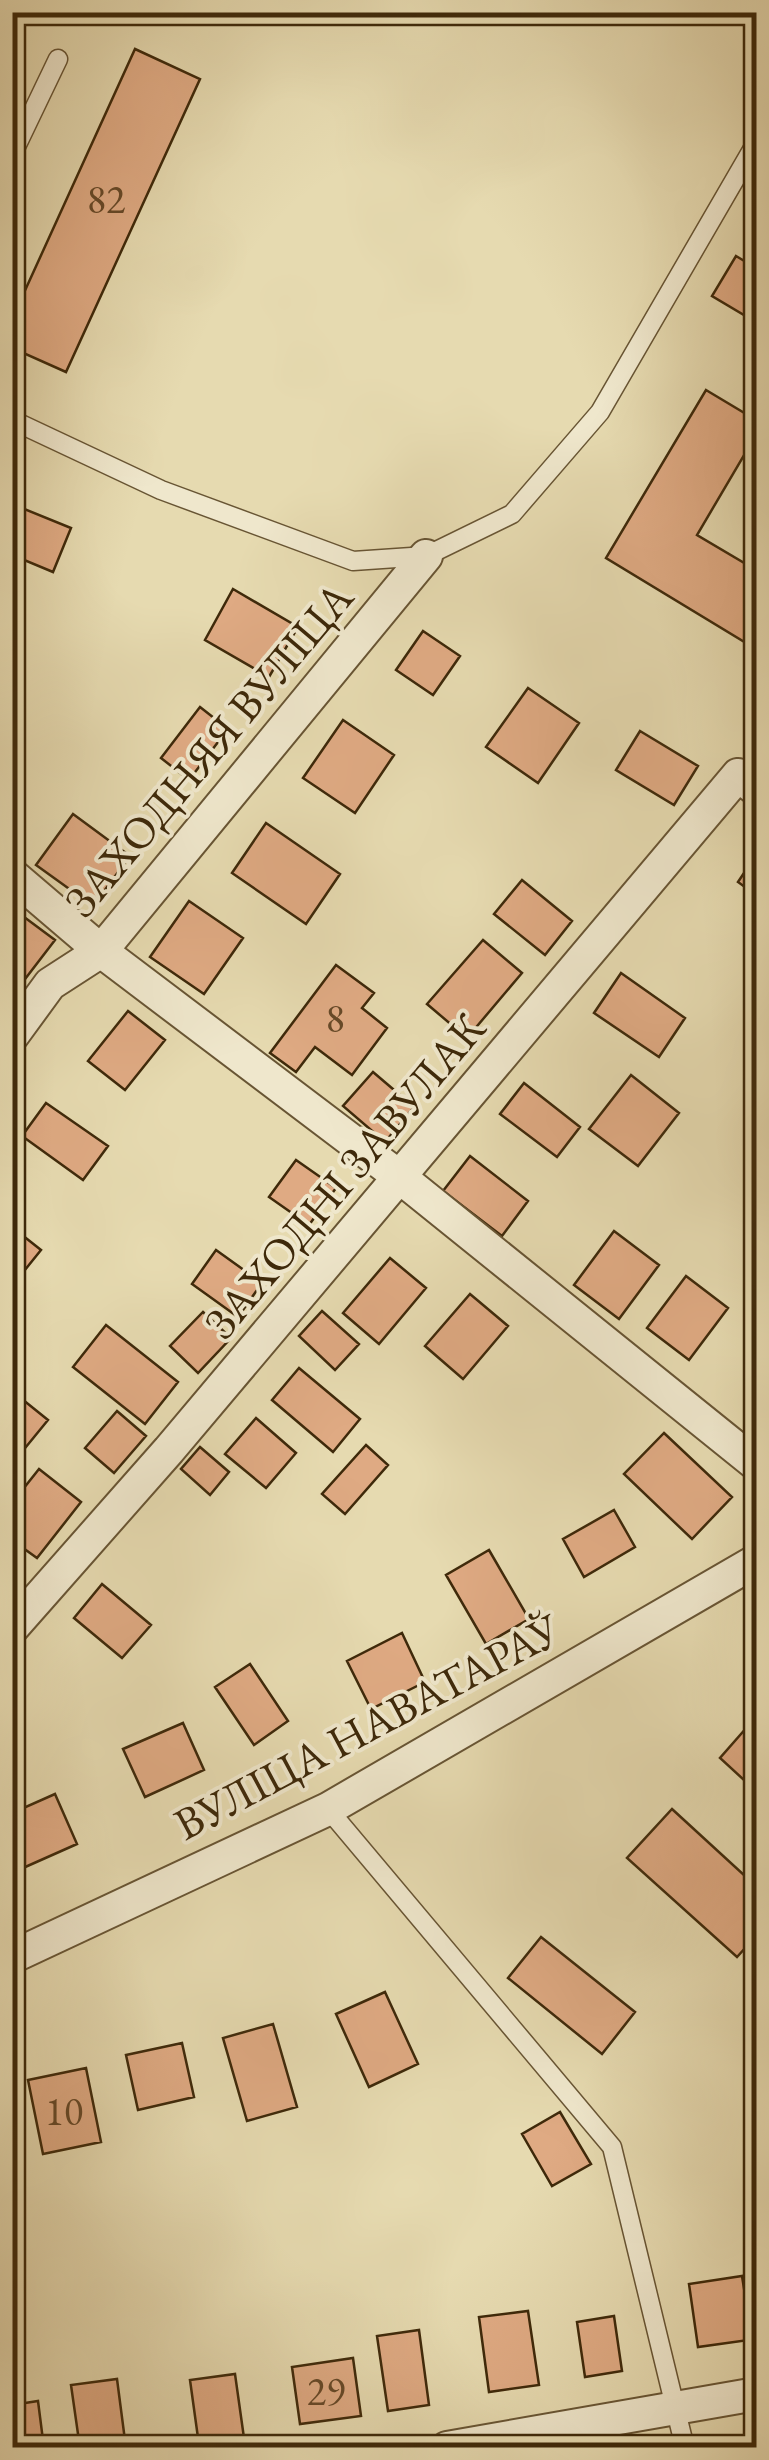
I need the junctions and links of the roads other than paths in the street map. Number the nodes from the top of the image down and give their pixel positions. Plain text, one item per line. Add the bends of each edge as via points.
1 (58, 59) dead end
2 (756, 144) edge
3 (12, 155) edge
4 (12, 420) edge
5 (426, 556) junction
6 (748, 782) edge
7 (12, 875) edge
8 (101, 950) junction
9 (12, 1036) edge
10 (401, 1178) junction
11 (756, 1464) edge
12 (756, 1561) edge
13 (12, 1628) edge
14 (328, 1809) junction
15 (12, 1958) edge
16 (756, 2394) edge
17 (676, 2409) junction
18 (447, 2448) edge
19 (685, 2448) edge

1 - 3 lane
2 - 5 lane via 600,412 512,514
4 - 5 lane via 161,490 353,561
5 - 8 street, ЗАХОДНЯЯ ВУЛІЦА
6 - 10 street, ЗАХОДНІ ЗАВУЛАК
7 - 8 street
8 - 9 street, ЗАХОДНЯЯ ВУЛІЦА via 50,984
8 - 10 street
10 - 11 street
10 - 13 street, ЗАХОДНІ ЗАВУЛАК
12 - 14 street, ВУЛІЦА НАВАТАРАЎ
14 - 15 street, ВУЛІЦА НАВАТАРАЎ
14 - 17 lane via 612,2147
16 - 17 street
17 - 18 street
17 - 19 lane

